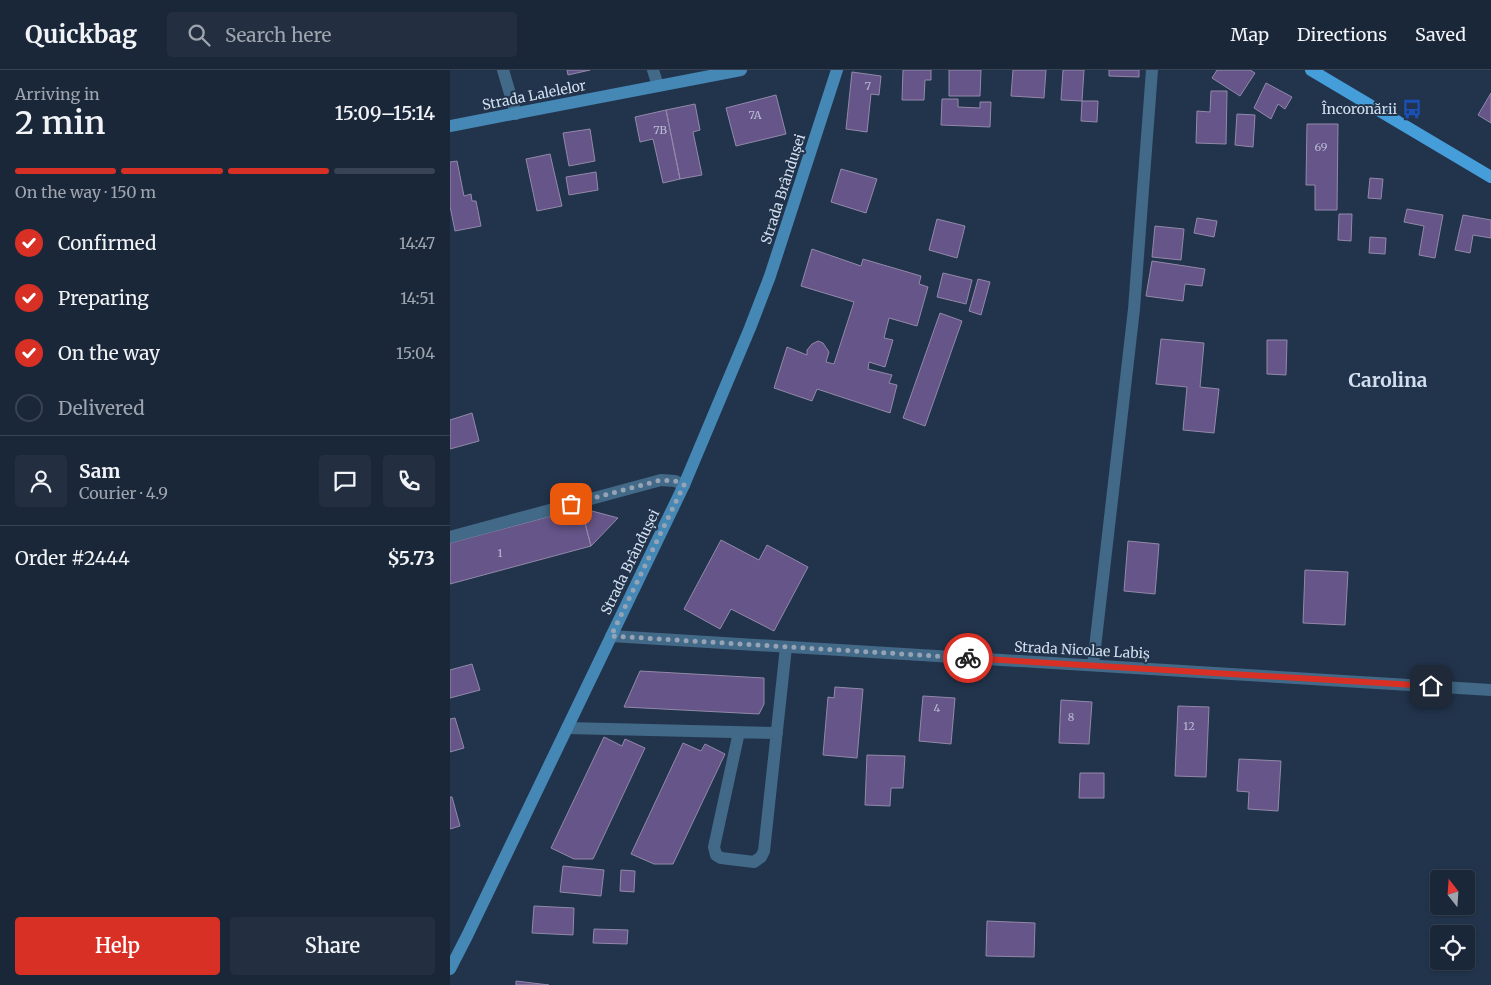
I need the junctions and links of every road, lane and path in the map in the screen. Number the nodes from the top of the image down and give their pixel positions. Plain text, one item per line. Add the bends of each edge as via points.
1 (503, 70) edge
2 (653, 70) edge
3 (741, 70) edge
4 (837, 70) edge
5 (1152, 70) edge
6 (1311, 70) edge
7 (658, 86) junction
8 (516, 114) junction
9 (450, 126) edge
10 (1491, 177) edge
11 (684, 485) junction
12 (450, 537) edge
13 (611, 636) junction
14 (786, 647) junction
15 (1093, 665) junction
16 (1491, 690) edge
17 (567, 728) junction
18 (739, 732) junction
19 (777, 733) junction
20 (450, 969) edge

1 - 8 street
2 - 7 street
3 - 7 main road, Strada Lalelelor
4 - 11 main road, Strada Brândușei via 770,276
5 - 15 street via 1134,309
6 - 10 main road
7 - 8 main road, Strada Lalelelor
8 - 9 main road, Strada Lalelelor
11 - 12 street via 661,480
11 - 13 main road, Strada Brândușei
13 - 14 street, Strada Nicolae Labiș
13 - 17 main road, Strada Brândușei
14 - 15 street, Strada Nicolae Labiș
14 - 19 street
15 - 16 street, Strada Nicolae Labiș
17 - 18 street
17 - 20 main road, Strada Brândușei
18 - 19 street
18 - 19 street via 714,847 716,855 721,858 754,862 764,851

